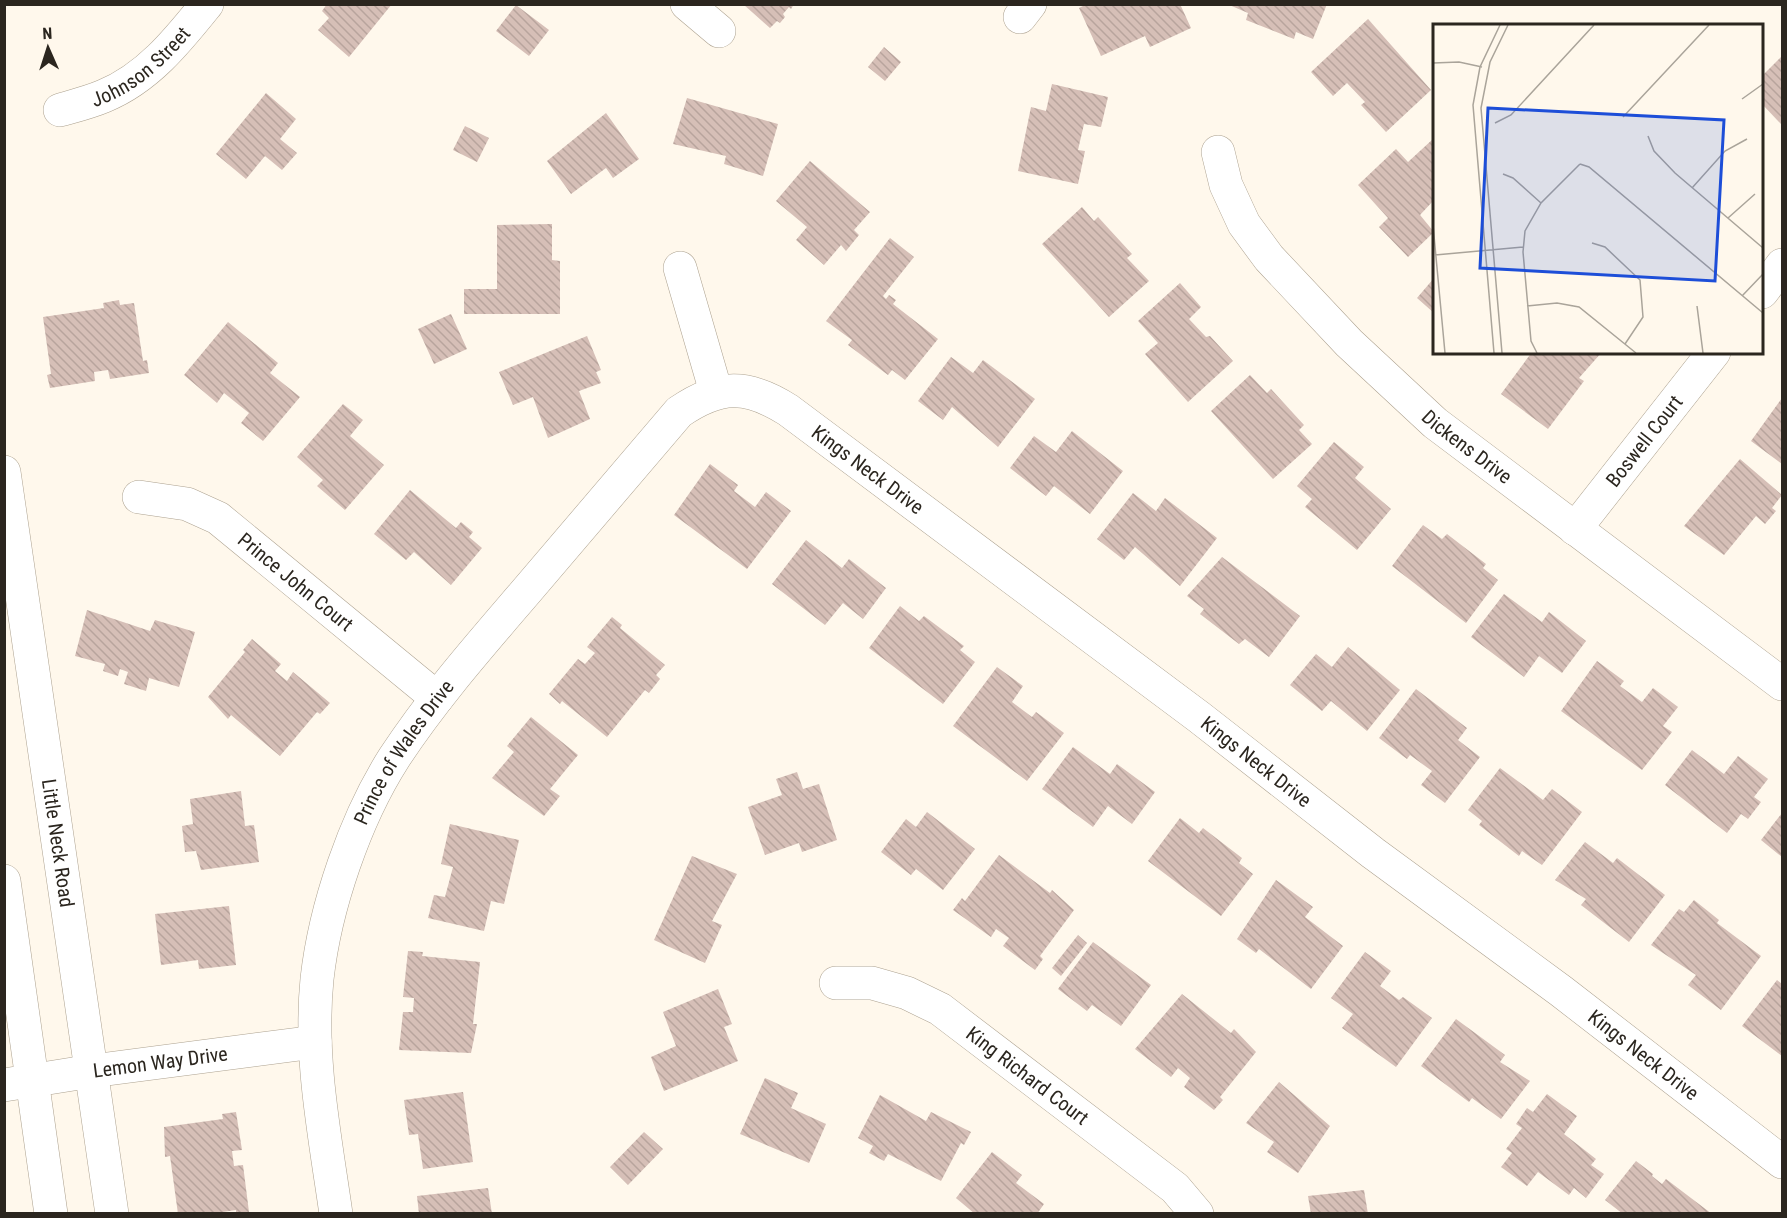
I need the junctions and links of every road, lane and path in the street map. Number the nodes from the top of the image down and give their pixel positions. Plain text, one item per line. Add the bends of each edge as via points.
1 (207, 4) edge
2 (687, 4) edge
3 (719, 31) dead end
4 (60, 110) dead end
5 (1218, 152) dead end
6 (1782, 265) edge
7 (680, 268) dead end
8 (1763, 289) edge
9 (1712, 354) edge
10 (716, 392) junction
11 (4, 472) edge
12 (140, 497) dead end
13 (1575, 529) junction
14 (1782, 684) edge
15 (437, 698) junction
16 (4, 882) edge
17 (836, 982) dead end
18 (315, 1042) junction
19 (92, 1071) junction
20 (19, 1083) edge
21 (1782, 1162) edge
22 (51, 1214) edge
23 (112, 1214) edge
24 (336, 1214) edge
25 (1197, 1214) edge

1 - 4 street, Johnson Street via 174,45 139,76 105,96
2 - 3 street
5 - 13 street, Dickens Drive via 1226,185 1244,224 1269,258 1349,343 1435,423
6 - 8 street
7 - 10 street
9 - 13 street, Boswell Court
10 - 15 street, Prince of Wales Drive via 700,397 679,412
10 - 21 street, Kings Neck Drive via 746,391 771,399 788,410 1199,717
11 - 19 street, Little Neck Road
12 - 15 street, Prince John Court via 187,504 218,518
13 - 14 street, Dickens Drive
15 - 18 street, Prince of Wales Drive via 383,777 348,852 328,917 317,979
16 - 20 street
17 - 25 street, King Richard Court via 872,983 907,993 940,1009 1175,1188
18 - 19 street, Lemon Way Drive
18 - 24 street, Prince of Wales Drive
19 - 20 street, Lemon Way Drive
19 - 23 street, Little Neck Road
20 - 22 street

